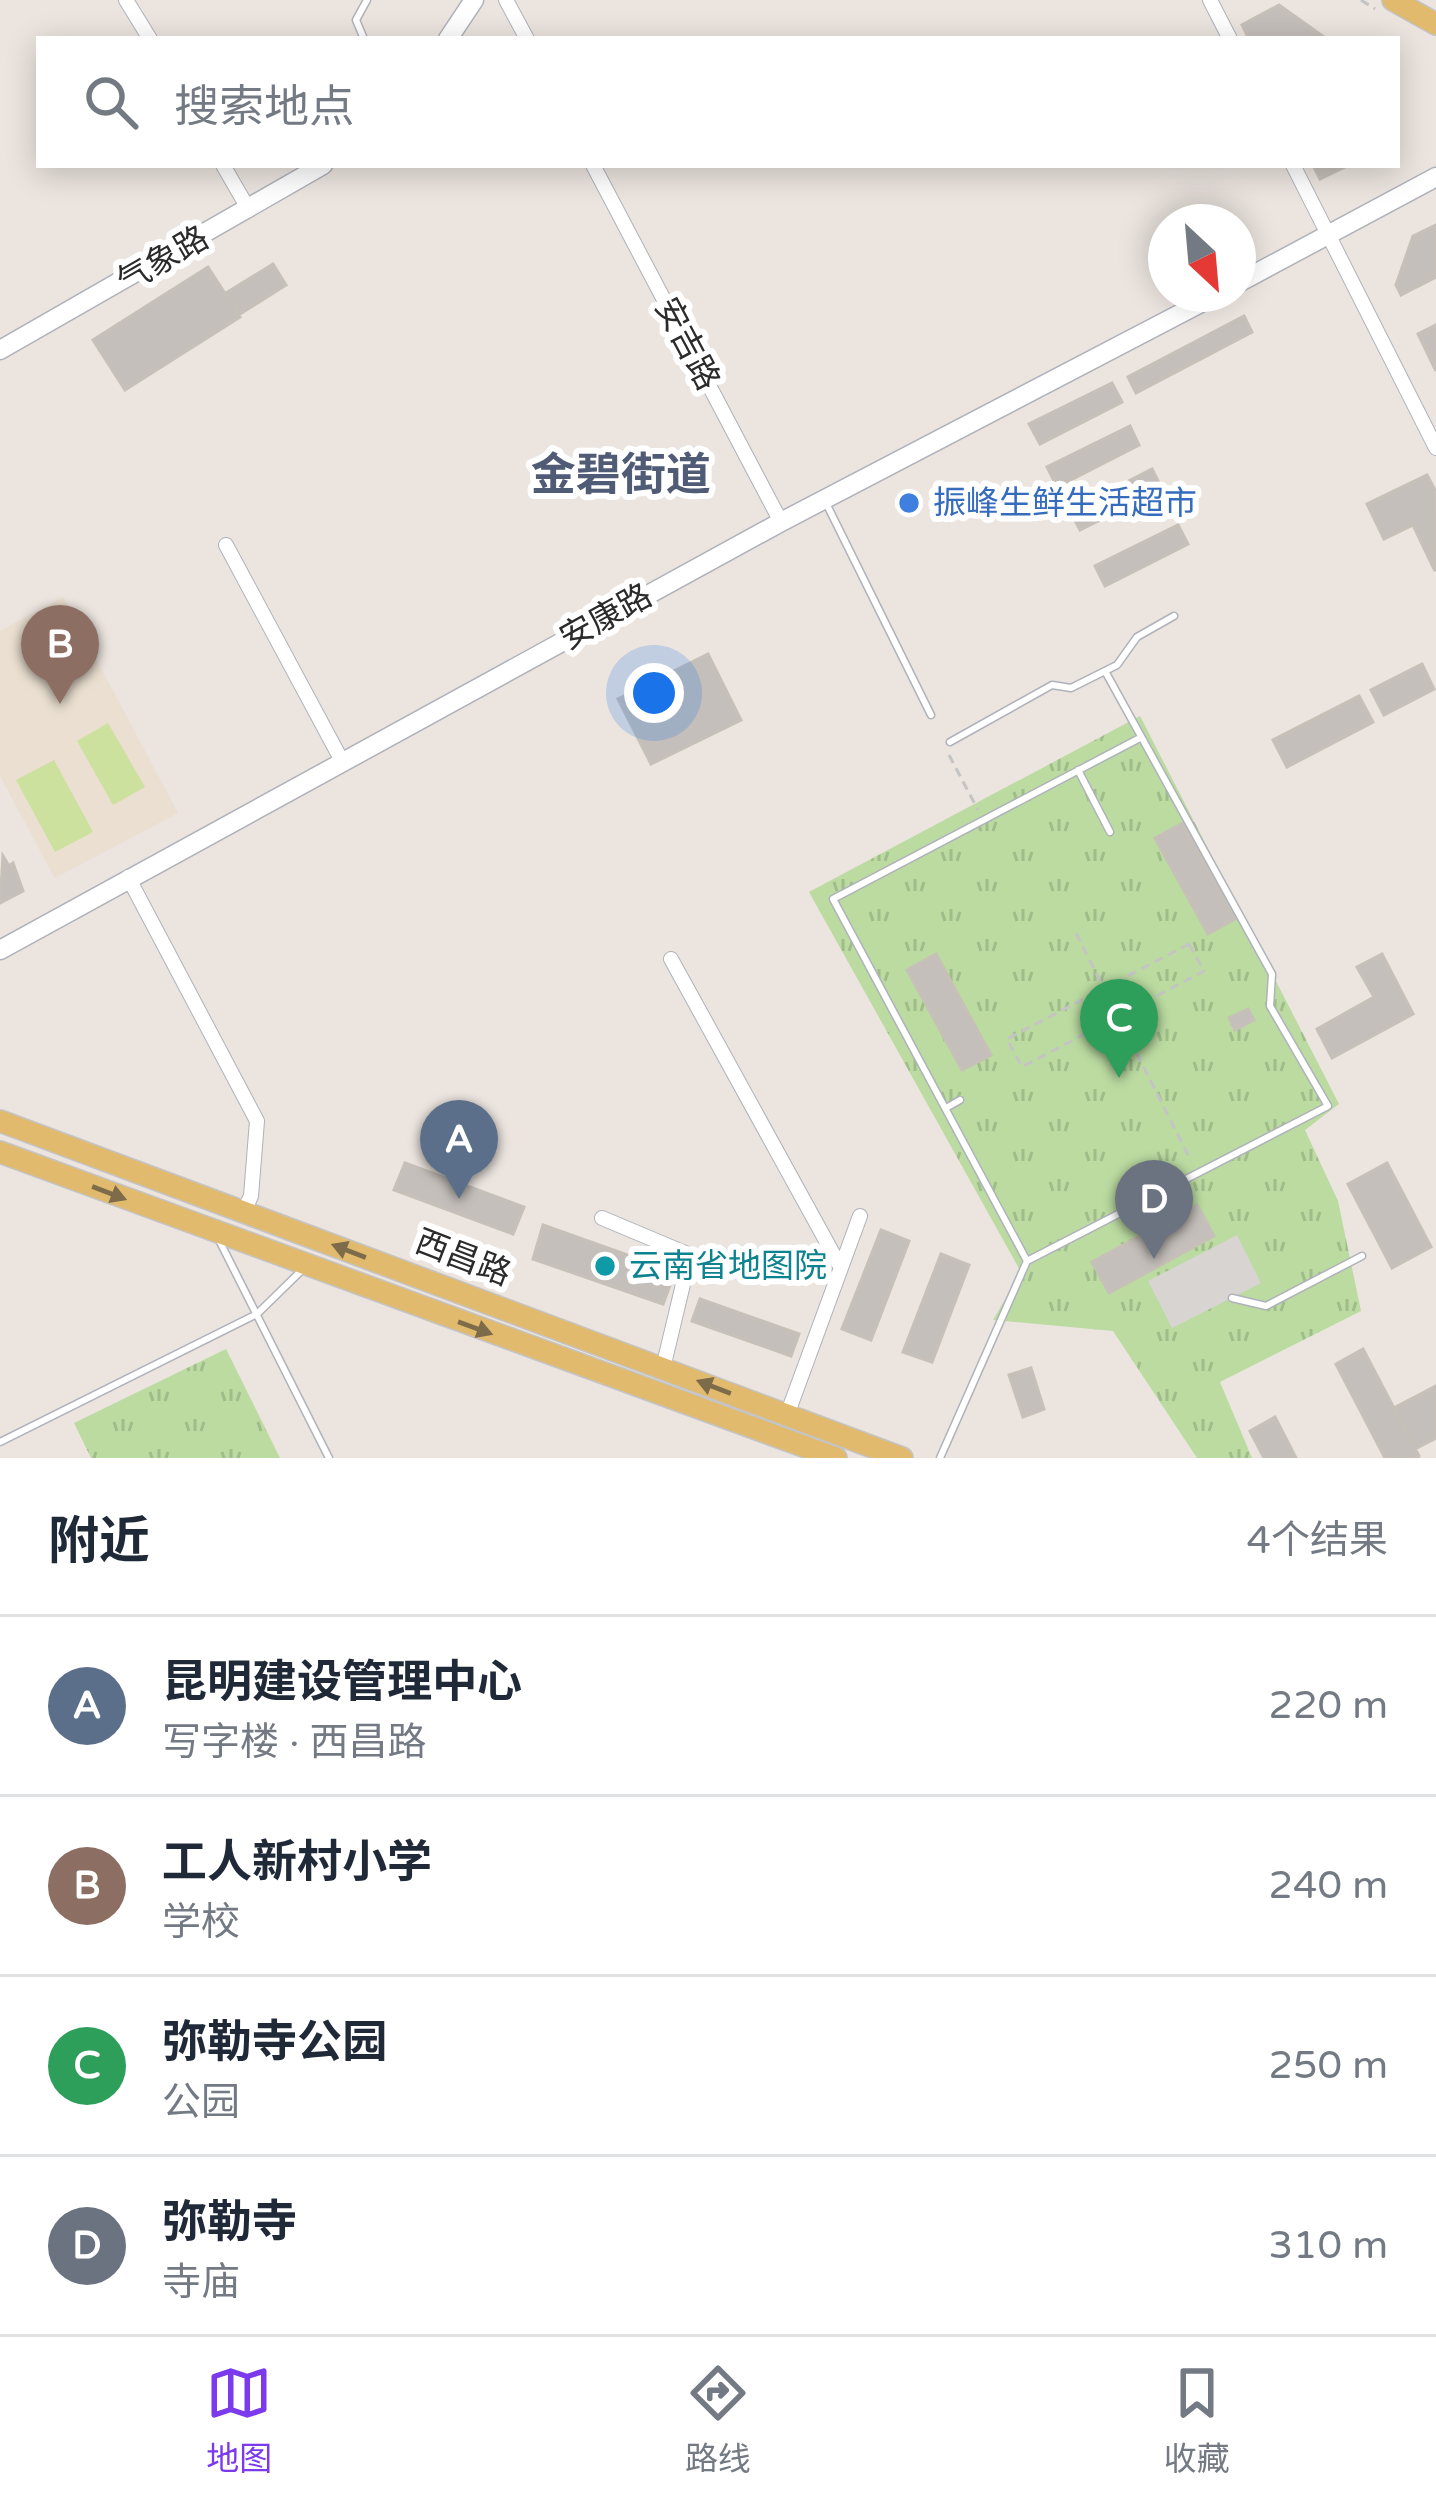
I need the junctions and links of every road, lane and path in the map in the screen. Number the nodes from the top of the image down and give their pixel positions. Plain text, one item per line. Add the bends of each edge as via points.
1 (127, 0) edge
2 (367, 0) edge
3 (474, 0) edge
4 (506, 0) edge
5 (1210, 0) edge
6 (1393, 0) edge
7 (1436, 24) edge
8 (148, 36) edge
9 (363, 36) edge
10 (450, 36) edge
11 (525, 36) edge
12 (1228, 36) edge
13 (225, 168) edge
14 (318, 168) edge
15 (595, 168) edge
16 (1295, 168) edge
17 (1436, 177) edge
18 (249, 210) junction
19 (1329, 236) junction
20 (1256, 274) edge
21 (1184, 312) edge
22 (0, 350) edge
23 (1436, 448) edge
24 (824, 500) junction
25 (781, 522) junction
26 (226, 545) dead end
27 (1174, 616) dead end
28 (1105, 671) junction
29 (931, 715) dead end
30 (1138, 739) junction
31 (947, 744) joint
32 (342, 761) junction
33 (1078, 770) junction
34 (982, 820) junction
35 (1110, 832) dead end
36 (128, 877) junction
37 (1076, 933) dead end
38 (0, 950) edge
39 (671, 959) dead end
40 (1104, 990) junction
41 (1118, 1018) junction
42 (961, 1100) dead end
43 (946, 1108) junction
44 (0, 1120) edge
45 (0, 1152) edge
46 (1197, 1173) junction
47 (244, 1211) junction
48 (860, 1216) dead end
49 (602, 1218) dead end
50 (215, 1233) junction
51 (1362, 1256) dead end
52 (1027, 1261) junction
53 (305, 1267) junction
54 (841, 1268) junction
55 (1232, 1298) dead end
56 (257, 1313) junction
57 (663, 1368) junction
58 (787, 1415) junction
59 (0, 1442) edge
60 (329, 1458) edge
61 (836, 1458) edge
62 (902, 1458) edge
63 (940, 1458) edge

1 - 8 street
2 - 9 lane via 356,20
3 - 10 street
4 - 11 street
5 - 12 street
6 - 7 main road
13 - 18 street
14 - 18 street, 气象路
15 - 25 street, 安吉路
16 - 19 street
17 - 19 street
18 - 22 street, 气象路
19 - 20 street
19 - 23 street
21 - 24 street, 安康路
24 - 25 street, 安康路
24 - 29 lane
25 - 32 street, 安康路
26 - 32 street
27 - 28 lane via 1137,637
28 - 30 lane
28 - 31 lane via 1071,688 1052,685
30 - 33 lane
30 - 46 lane via 1272,974 1270,1006 1328,1106
31 - 34 path
32 - 36 street, 安康路
33 - 34 lane
33 - 35 lane
34 - 43 lane via 832,899
36 - 38 street, 安康路
36 - 47 street via 257,1121
37 - 40 path
39 - 54 street
40 - 41 path
40 - 41 path via 1190,944 1204,971
40 - 41 path via 1007,1040 1022,1066
41 - 46 path
42 - 43 lane
43 - 52 lane
44 - 47 main road, 西昌路
45 -> 50 main road, 西昌路
46 - 52 lane
57 -> 47 main road, 西昌路
48 - 54 street
49 - 57 street via 690,1256
50 - 53 main road, 西昌路
50 - 56 lane
51 - 55 lane via 1266,1306
52 - 63 lane
53 - 56 lane
53 -> 61 main road, 西昌路
54 - 58 street
56 - 59 lane
56 - 60 lane
58 -> 57 main road, 西昌路
58 - 62 main road, 西昌路

